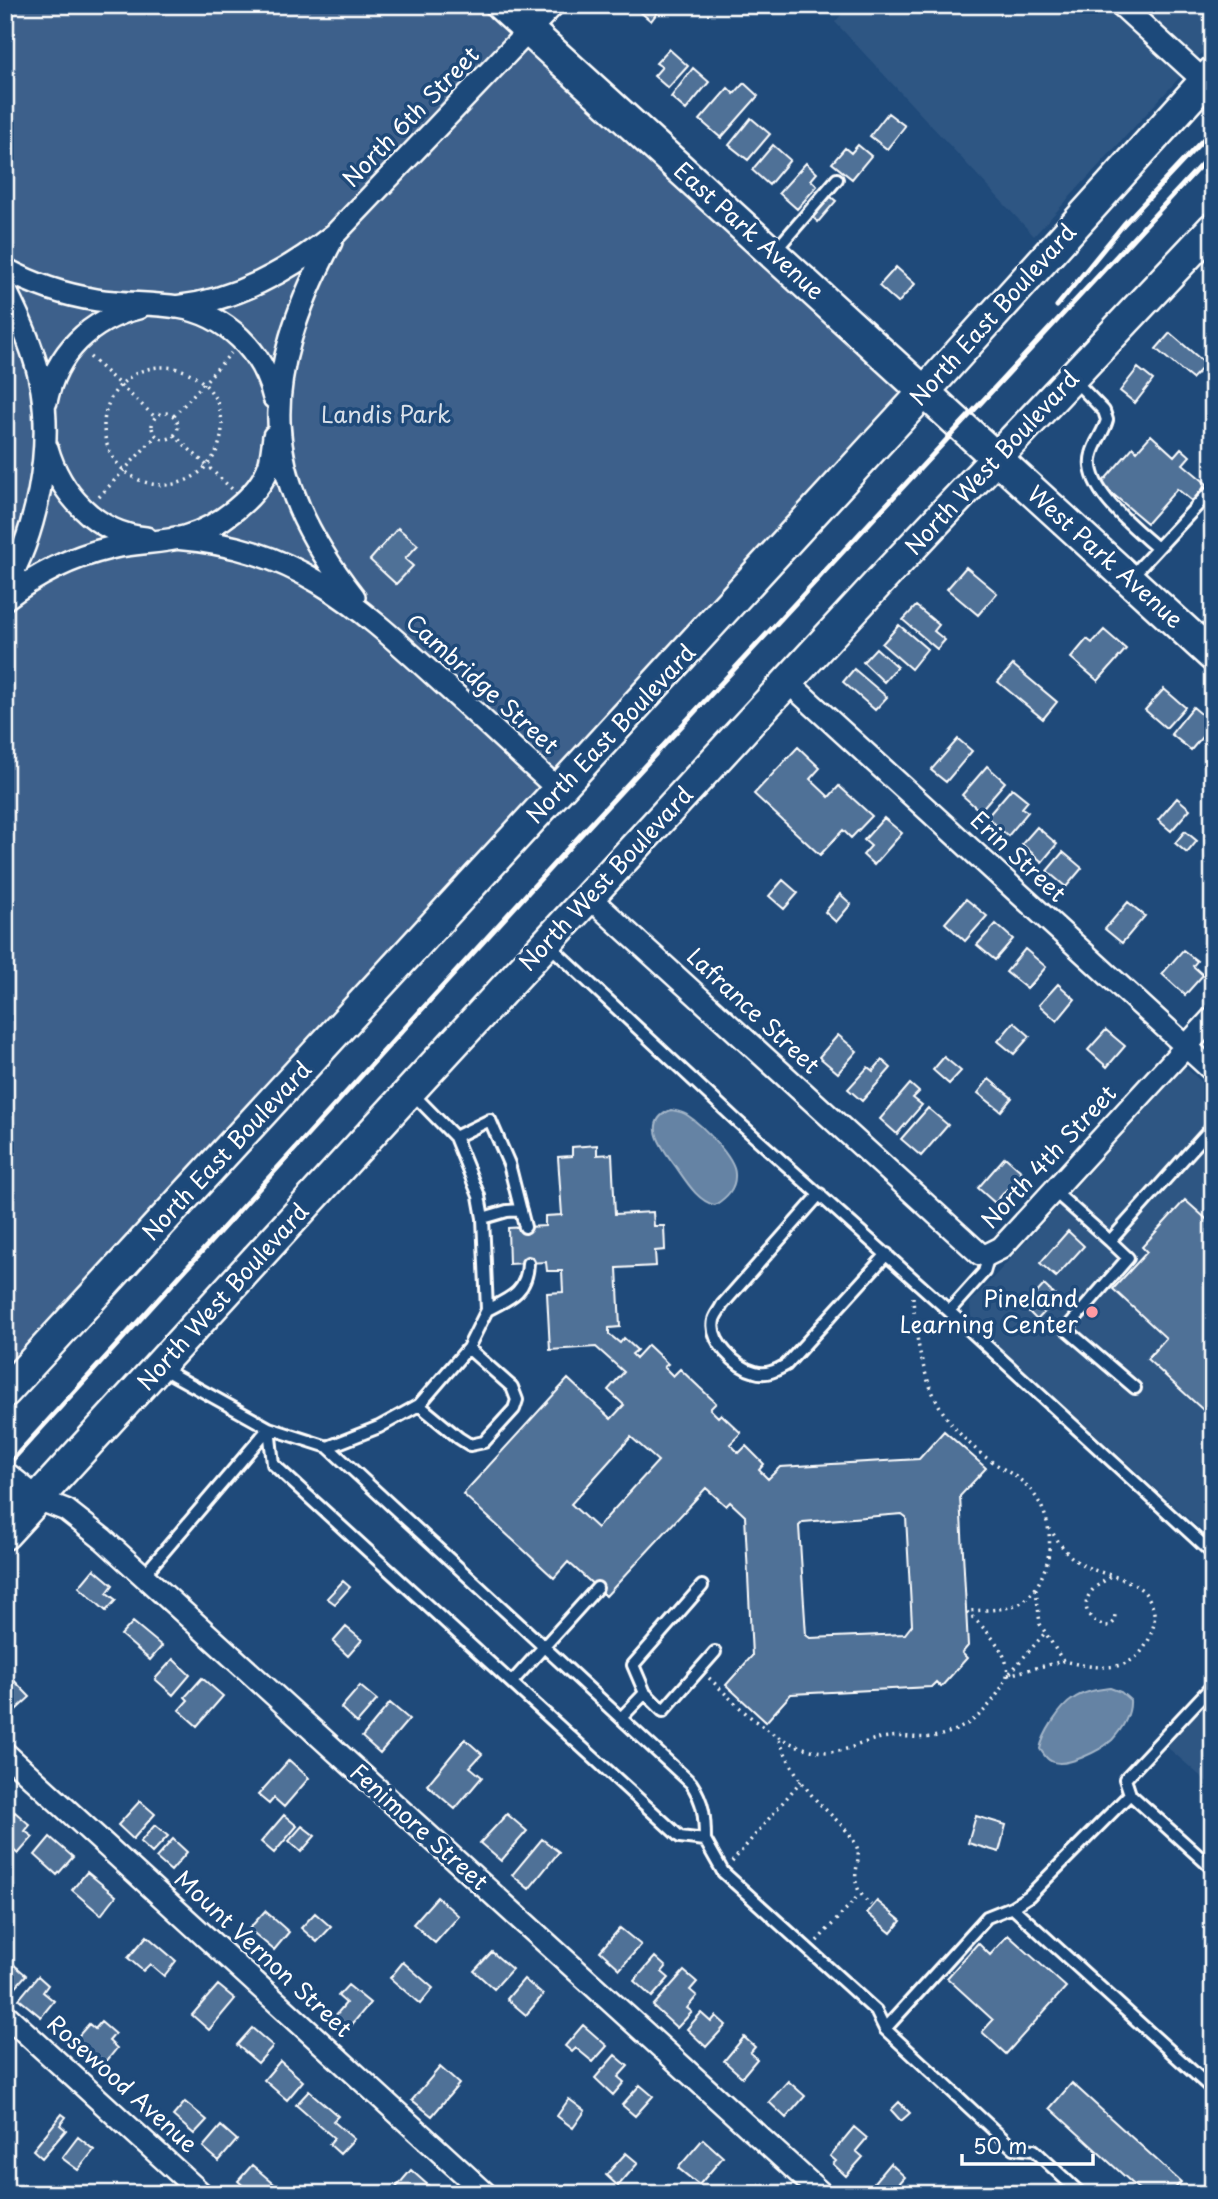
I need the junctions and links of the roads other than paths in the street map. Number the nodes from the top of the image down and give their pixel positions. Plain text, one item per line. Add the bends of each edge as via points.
1 (501, 5) edge
2 (553, 5) edge
3 (1121, 5) edge
4 (529, 32) junction
5 (1208, 76) edge
6 (836, 179) dead end
7 (1213, 228) edge
8 (335, 234) junction
9 (773, 253) junction
10 (5, 269) edge
11 (5, 289) edge
12 (173, 306) junction
13 (1072, 378) junction
14 (925, 391) junction
15 (44, 414) junction
16 (277, 417) junction
17 (997, 458) junction
18 (1208, 494) dead end
19 (171, 538) junction
20 (1157, 548) junction
21 (1129, 579) junction
22 (5, 587) edge
23 (5, 599) edge
24 (369, 616) junction
25 (1213, 656) edge
26 (788, 682) junction
27 (559, 790) junction
28 (589, 897) junction
29 (547, 943) junction
30 (1213, 1017) edge
31 (1186, 1047) junction
32 (1213, 1071) edge
33 (410, 1091) junction
34 (1213, 1126) edge
35 (455, 1137) junction
36 (881, 1164) joint
37 (1055, 1192) junction
38 (820, 1194) junction
39 (521, 1210) junction
40 (483, 1218) junction
41 (524, 1227) dead end
42 (1110, 1241) junction
43 (887, 1254) junction
44 (989, 1255) junction
45 (528, 1263) dead end
46 (487, 1310) junction
47 (949, 1311) junction
48 (468, 1348) junction
49 (159, 1367) junction
50 (1135, 1388) dead end
51 (5, 1392) edge
52 (419, 1405) junction
53 (269, 1429) junction
54 (328, 1447) junction
55 (5, 1478) edge
56 (38, 1499) junction
57 (5, 1534) edge
58 (1213, 1554) edge
59 (143, 1576) junction
60 (702, 1586) dead end
61 (597, 1588) dead end
62 (544, 1647) junction
63 (715, 1652) dead end
64 (512, 1682) junction
65 (1213, 1685) edge
66 (645, 1693) junction
67 (621, 1718) junction
68 (5, 1753) edge
69 (1130, 1794) junction
70 (705, 1840) junction
71 (1213, 1869) edge
72 (1012, 1907) junction
73 (5, 2014) edge
74 (885, 2029) junction
75 (1213, 2090) edge
76 (799, 2186) edge
77 (202, 2194) edge
78 (485, 2194) edge
79 (822, 2194) edge
80 (1081, 2194) edge

1 - 4 main road, East Park Avenue
2 - 4 street, North 6th Street
3 - 5 street
4 - 8 street, North 6th Street
4 - 9 main road, East Park Avenue
5 - 14 main road, North East Boulevard
6 - 9 lane
7 - 13 main road, North West Boulevard
8 - 12 street, North 6th Street via 309,255 254,286 209,302
8 - 16 street, North 6th Street via 308,288 285,352
9 - 14 main road, East Park Avenue
10 - 12 street, Cambridge Street via 77,296
11 - 15 street, Cambridge Street via 33,353
12 - 15 street, North 6th Street via 137,308 97,324 75,343 54,374
12 - 16 street, Cambridge Street via 213,318 243,340 268,376
13 - 17 main road, North West Boulevard
13 - 20 lane via 1107,420 1091,455 1090,469 1096,482 1116,510
14 - 17 main road, East Park Avenue
14 - 27 main road, North East Boulevard
15 - 19 street, Cambridge Street via 47,448 55,470 86,512 139,537
15 - 22 street, North 6th Street via 35,511
16 - 19 street, North 6th Street via 269,465 246,502 217,522 185,537
16 - 24 street, Cambridge Street via 289,480 306,523 332,569
17 - 21 main road, West Park Avenue
17 - 26 main road, North West Boulevard
18 - 20 lane
19 - 23 street, North 6th Street via 83,556 39,576
19 - 24 street, Cambridge Street via 218,543 294,568
20 - 21 lane
21 - 25 main road, West Park Avenue
24 - 27 street, Cambridge Street
26 - 28 main road, North West Boulevard
26 - 31 street, Erin Street
27 - 51 main road, North East Boulevard
28 - 29 main road, North West Boulevard
28 - 36 street, Lafrance Street
29 - 33 main road, North West Boulevard
29 - 38 lane
30 - 31 street, North 4th Street
31 - 32 street, Erin Street
31 - 37 street, North 4th Street
33 - 35 lane
33 - 49 main road, North West Boulevard
34 - 42 lane
35 - 39 lane via 490,1120 509,1164
35 - 40 lane
36 - 44 street, North 4th Street via 975,1251
37 - 42 lane
37 - 44 street, North 4th Street
38 - 43 lane
38 - 43 lane via 714,1320 714,1335 738,1363 756,1373 774,1372 786,1365
39 - 40 lane
39 - 41 lane
40 - 46 lane
42 - 50 lane via 1128,1258 1066,1329
43 - 47 lane
44 - 47 lane via 984,1272
45 - 46 lane via 516,1294
46 - 48 lane
47 - 58 lane
48 - 52 lane
48 - 52 lane via 512,1387 517,1400 514,1409 484,1442 470,1445
49 - 53 lane
49 - 56 main road, North West Boulevard
52 - 54 lane
53 - 54 lane
53 - 59 lane
53 - 64 lane via 273,1464
54 - 62 lane
55 - 56 main road, Fenimore Street
56 - 57 main road, North West Boulevard
56 - 59 street, Fenimore Street via 80,1519
59 - 76 street, Fenimore Street
60 - 66 lane via 633,1665
61 - 62 lane
62 - 64 lane
62 - 67 lane
63 - 66 lane via 663,1711
64 - 70 lane via 680,1837
65 - 69 lane via 1125,1779
66 - 67 lane
67 - 70 lane via 699,1794 705,1812
68 - 78 street, Mount Vernon Street
69 - 71 lane
69 - 72 lane via 1029,1896
70 - 74 lane via 723,1872 876,2011
72 - 74 lane via 987,1917
72 - 75 lane
73 - 77 street, Rosewood Avenue
74 - 80 lane via 1013,2148 1034,2150
76 - 79 street, Fenimore Street

